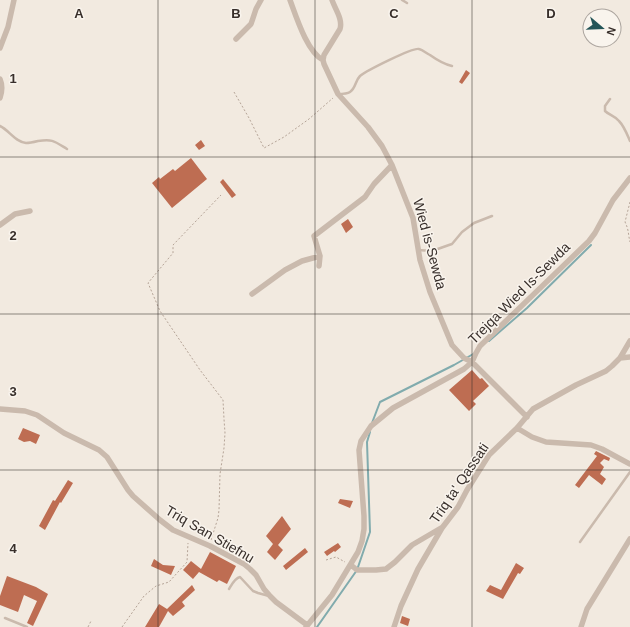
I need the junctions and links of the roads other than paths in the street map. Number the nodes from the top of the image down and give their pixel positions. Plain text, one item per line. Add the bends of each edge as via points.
1 (14, 0) edge
2 (261, 0) edge
3 (290, 0) edge
4 (332, 0) edge
5 (402, 0) edge
6 (407, 3) dead end
7 (236, 39) dead end
8 (0, 48) edge
9 (323, 60) junction
10 (452, 66) dead end
11 (0, 79) edge
12 (338, 94) junction
13 (0, 98) edge
14 (610, 98) dead end
15 (0, 126) edge
16 (630, 141) edge
17 (67, 149) dead end
18 (392, 165) junction
19 (630, 178) edge
20 (30, 211) dead end
21 (492, 216) dead end
22 (0, 225) edge
23 (418, 250) junction
24 (320, 256) junction
25 (319, 266) dead end
26 (252, 294) dead end
27 (630, 341) edge
28 (620, 358) junction
29 (630, 358) edge
30 (472, 362) junction
31 (0, 409) edge
32 (527, 417) junction
33 (517, 428) junction
34 (630, 464) edge
35 (630, 472) edge
36 (442, 528) junction
37 (630, 539) edge
38 (580, 542) dead end
39 (351, 565) junction
40 (229, 589) dead end
41 (270, 596) junction
42 (5, 618) dead end
43 (307, 626) edge
44 (27, 627) edge
45 (394, 627) edge
46 (581, 627) edge

1 - 8 street
2 - 7 street via 251,24
3 - 9 street, Wied is-Sewda via 306,39 317,56
4 - 9 street via 342,24
5 - 6 lane
9 - 12 street, Wied is-Sewda
10 - 12 lane via 440,62 421,49 415,49 360,76 351,92
11 - 13 street
12 - 18 street, Wied is-Sewda via 368,127
14 - 16 lane via 605,111 618,119
15 - 17 lane via 21,142 52,140
18 - 23 street, Wied is-Sewda via 413,218
18 - 24 street via 366,197 314,236
19 - 30 street, Trejqa Wied Is-Sewda via 613,200 589,241 480,346
20 - 22 street via 15,214
21 - 23 lane via 474,223 452,244 432,251
23 - 30 street, Wied is-Sewda via 430,292 452,345 464,358
24 - 25 street
24 - 26 street via 302,261 285,270
27 - 28 street
28 - 29 street
28 - 32 street, Triq ta' Qassati via 606,371 533,409
30 - 32 street, Wied is-Sewda
30 - 39 street, Trejqa Wied Is-Sewda via 464,370 393,408 371,426 361,441 359,458 364,529 362,541
31 - 41 street, Triq San Stiefnu via 25,411 37,415 64,433 99,450 107,457 133,496 166,526 244,564 256,575
32 - 33 street, Triq ta' Qassati
33 - 34 street via 546,442 591,445
33 - 36 street, Triq ta' Qassati via 489,454 458,507
35 - 38 lane
36 - 39 street via 412,545 386,569 357,570
36 - 45 street, Triq ta' Qassati via 416,574
37 - 46 street via 587,609
39 - 43 street, Trejqa Wied Is-Sewda via 332,595
40 - 41 lane via 236,579 240,578 258,594
41 - 43 street, Triq San Stiefnu
42 - 44 lane

